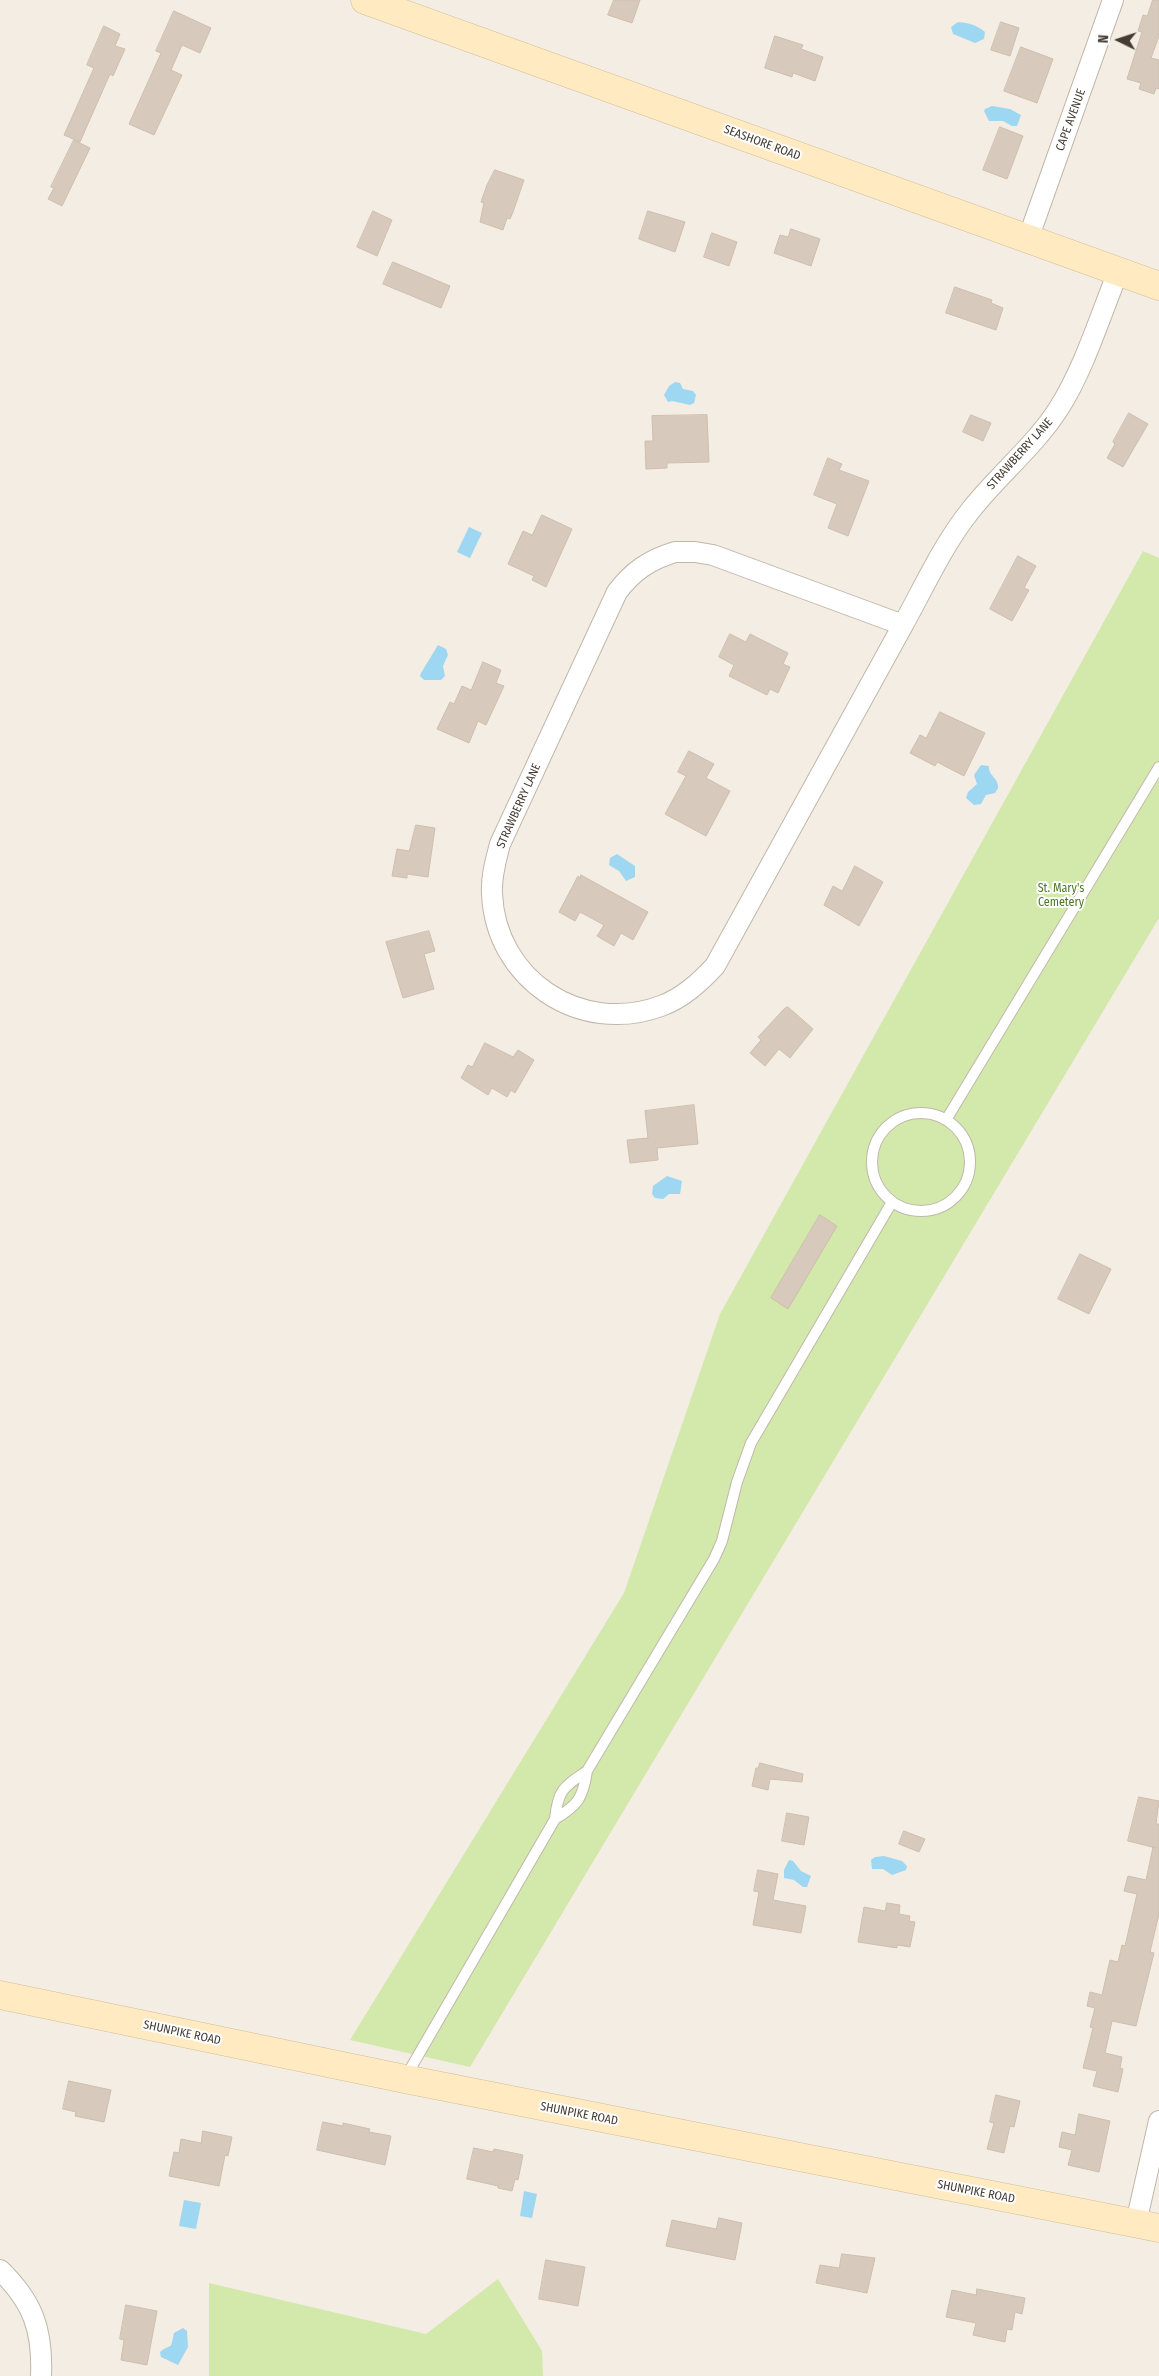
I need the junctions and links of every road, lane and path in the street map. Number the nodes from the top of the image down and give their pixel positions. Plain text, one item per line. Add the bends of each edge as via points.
1 (365, 0) edge
2 (1113, 0) edge
3 (1028, 239) junction
4 (1118, 272) junction
5 (1159, 286) edge
6 (903, 625) junction
7 (1159, 767) edge
8 (946, 1120) junction
9 (892, 1202) junction
10 (587, 1771) junction
11 (555, 1819) junction
12 (0, 1995) edge
13 (405, 2079) junction
14 (1159, 2121) edge
15 (1147, 2226) edge
16 (0, 2270) edge
17 (40, 2376) edge

1 - 3 street, SEASHORE ROAD
2 - 3 street, CAPE AVENUE
3 - 4 street, SEASHORE ROAD
4 - 5 street, SEASHORE ROAD
4 - 6 street, STRAWBERRY LANE via 1060,407 1041,434 992,484 969,513
6 - 6 street, STRAWBERRY LANE via 716,966 699,983 662,1006 613,1015 566,1005 527,978 500,936 494,913 493,870 504,835 617,592 640,566 675,552 713,555
7 - 8 lane
8 - 9 lane via 930,1114 911,1114 890,1124 878,1139 873,1156 874,1172 881,1191
8 - 9 lane via 967,1145 970,1164 964,1186 952,1201 934,1210 908,1209
9 - 10 lane via 751,1443 714,1559
10 - 11 lane via 580,1799
10 - 11 lane via 564,1787
11 - 13 lane
12 - 13 street, SHUNPIKE ROAD
13 - 15 street, SHUNPIKE ROAD
14 - 15 street
16 - 17 street via 17,2286 30,2306 42,2352

